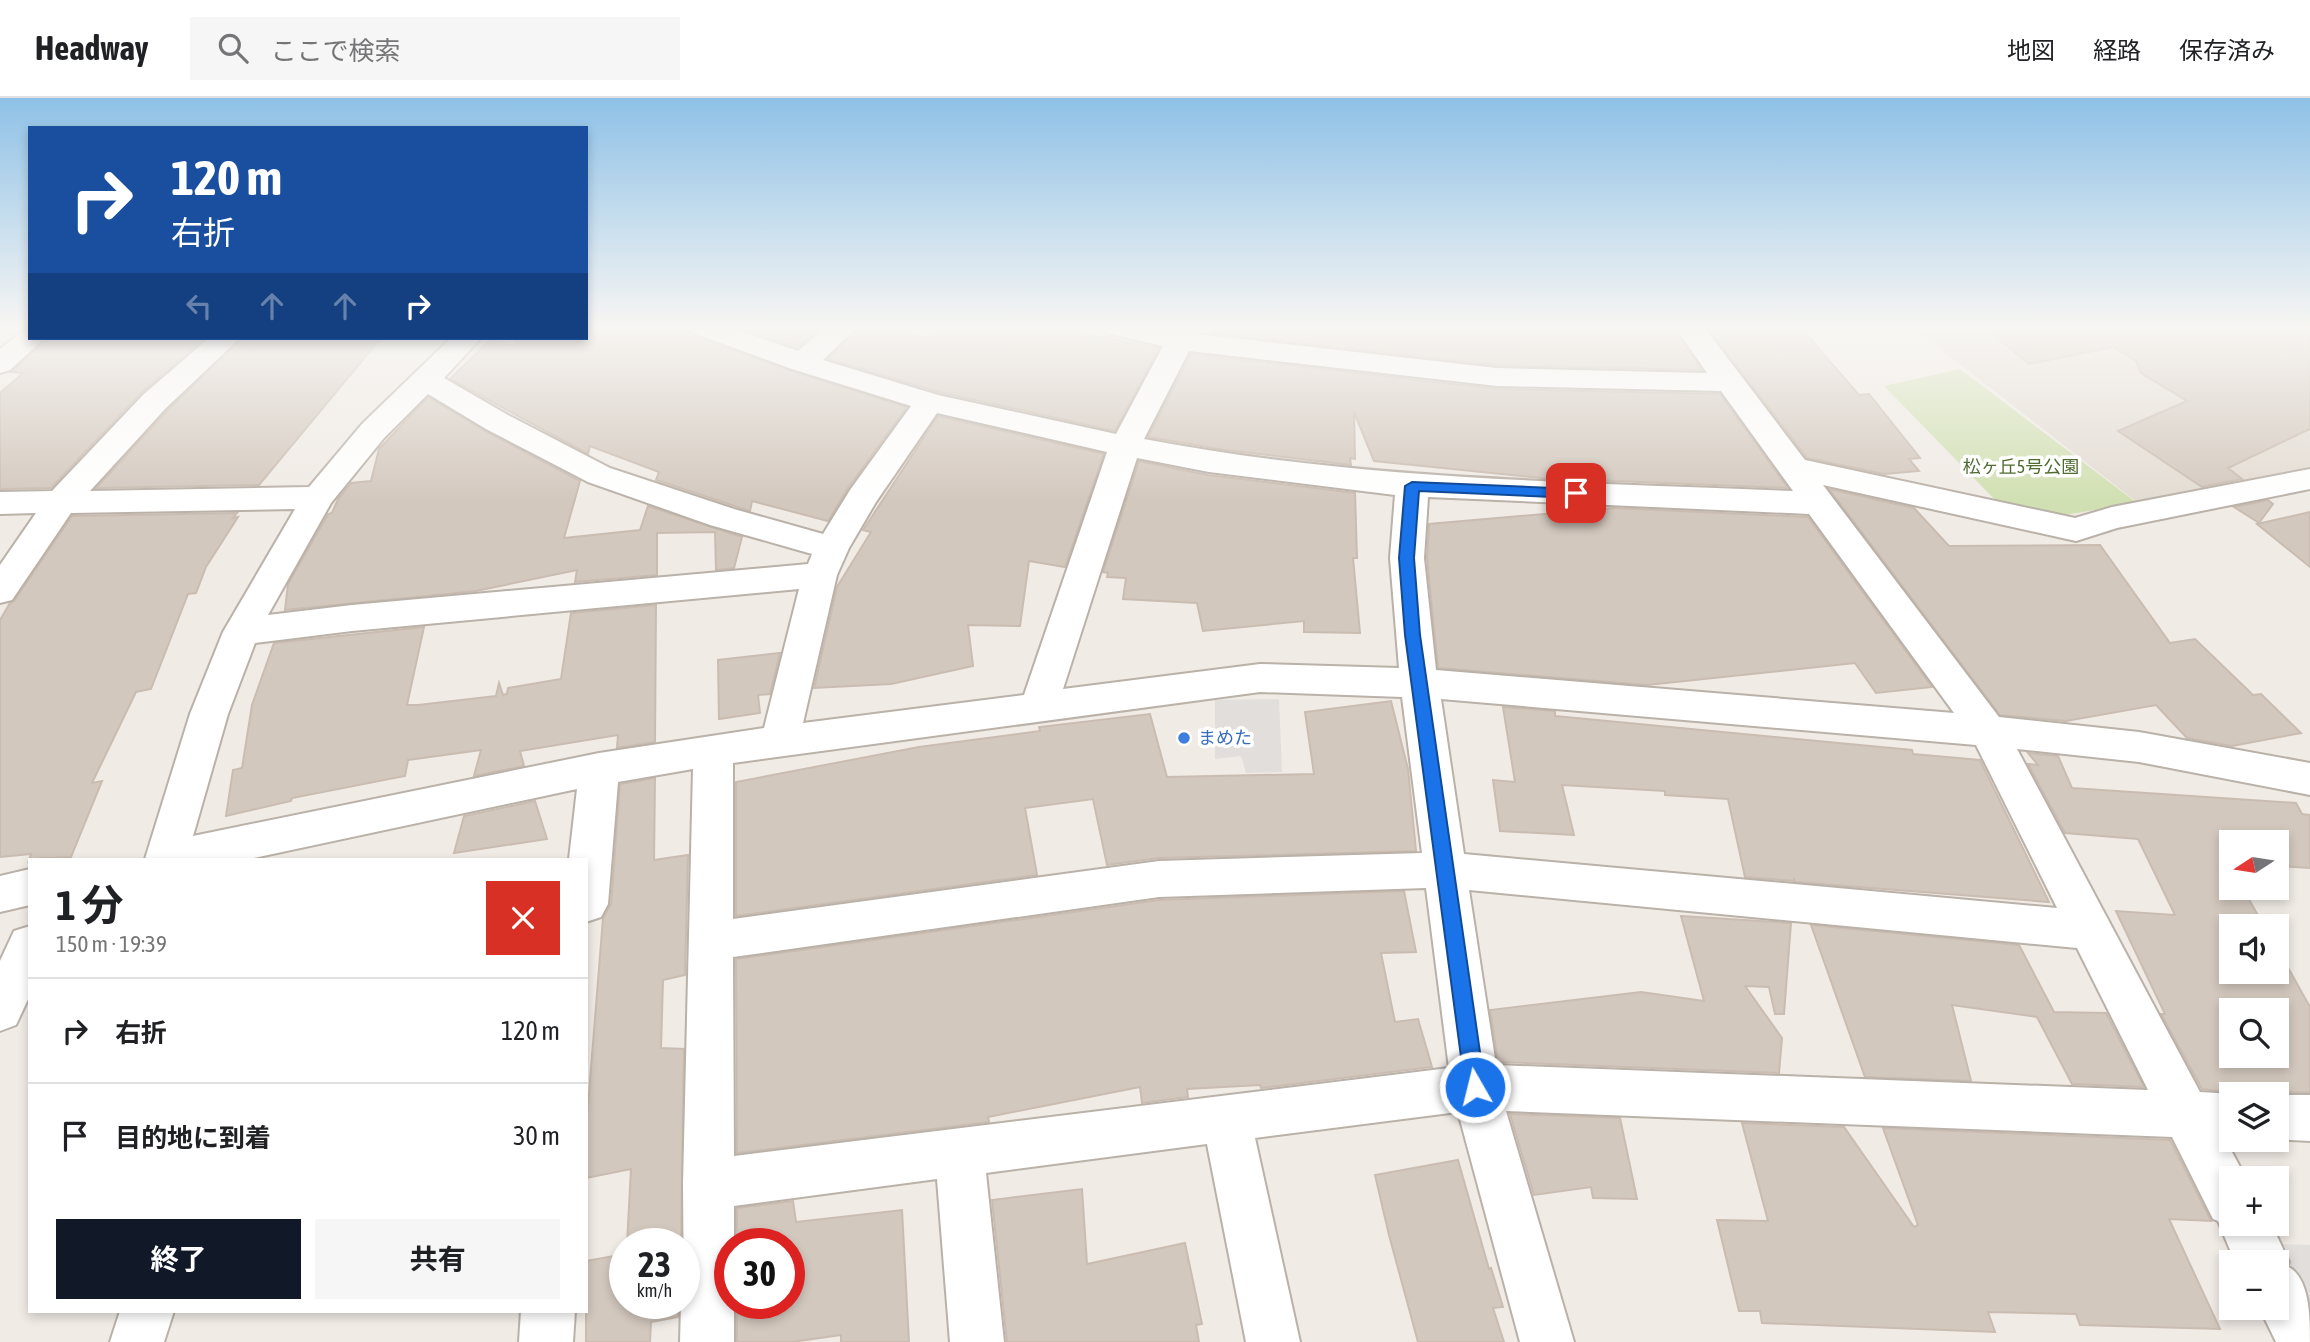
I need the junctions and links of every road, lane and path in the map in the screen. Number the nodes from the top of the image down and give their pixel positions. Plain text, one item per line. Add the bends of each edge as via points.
1 (173, 385) edge
2 (418, 385) edge
3 (434, 385) edge
4 (874, 385) edge
5 (1157, 385) edge
6 (1732, 385) edge
7 (929, 402) junction
8 (1125, 446) junction
9 (1793, 468) junction
10 (2310, 479) edge
11 (1412, 486) junction
12 (318, 498) junction
13 (62, 501) junction
14 (0, 503) edge
15 (1818, 503) junction
16 (826, 562) junction
17 (0, 591) edge
18 (241, 632) junction
19 (1419, 683) junction
20 (1039, 706) junction
21 (1988, 731) junction
22 (780, 740) junction
23 (713, 750) junction
24 (599, 769) junction
25 (2310, 779) edge
26 (294, 845) edge
27 (167, 858) edge
28 (176, 858) edge
29 (1444, 870) junction
30 (588, 883) edge
31 (28, 887) edge
32 (0, 894) edge
33 (2091, 930) junction
34 (712, 941) junction
35 (28, 949) edge
36 (0, 1010) edge
37 (1475, 1087) junction
38 (2209, 1116) edge
39 (1226, 1118) junction
40 (2289, 1118) edge
41 (2310, 1118) edge
42 (959, 1152) junction
43 (2222, 1166) edge
44 (708, 1184) junction
45 (2289, 1311) edge
46 (146, 1313) edge
47 (548, 1313) edge
48 (137, 1342) edge
49 (546, 1342) edge
50 (707, 1342) edge
51 (977, 1342) edge
52 (1273, 1342) edge
53 (1548, 1342) edge
54 (2305, 1342) edge

1 - 13 street
2 - 12 street
3 - 16 street via 599,475 722,517
4 - 7 street
5 - 8 street
6 - 9 street
7 - 8 street
7 - 16 street via 862,498
8 - 11 street via 1209,462
8 - 20 street
9 - 10 street via 2076,530 2112,518
9 - 15 street
11 - 15 street
11 - 19 street via 1406,558
12 - 13 street
12 - 18 street
13 - 14 street
13 - 17 street
15 - 21 street
16 - 18 street
16 - 22 street
18 - 27 street via 209,714
19 - 20 street via 1260,678
19 - 21 street
19 - 29 street
20 - 22 street
21 - 25 street via 2139,747
21 - 33 street
22 - 23 street
23 - 24 street
23 - 34 street
24 - 26 street
24 - 30 street
26 - 28 street
29 - 33 street
29 - 34 street via 1159,879
29 - 37 street
31 - 32 street
33 - 38 street
34 - 44 street
35 - 36 street
37 - 38 street
37 - 39 street
37 - 53 street
38 - 43 street
39 - 42 street
39 - 52 street
40 - 41 street
42 - 44 street
42 - 51 street
44 - 50 street
45 - 54 street
46 - 48 street
47 - 49 street

